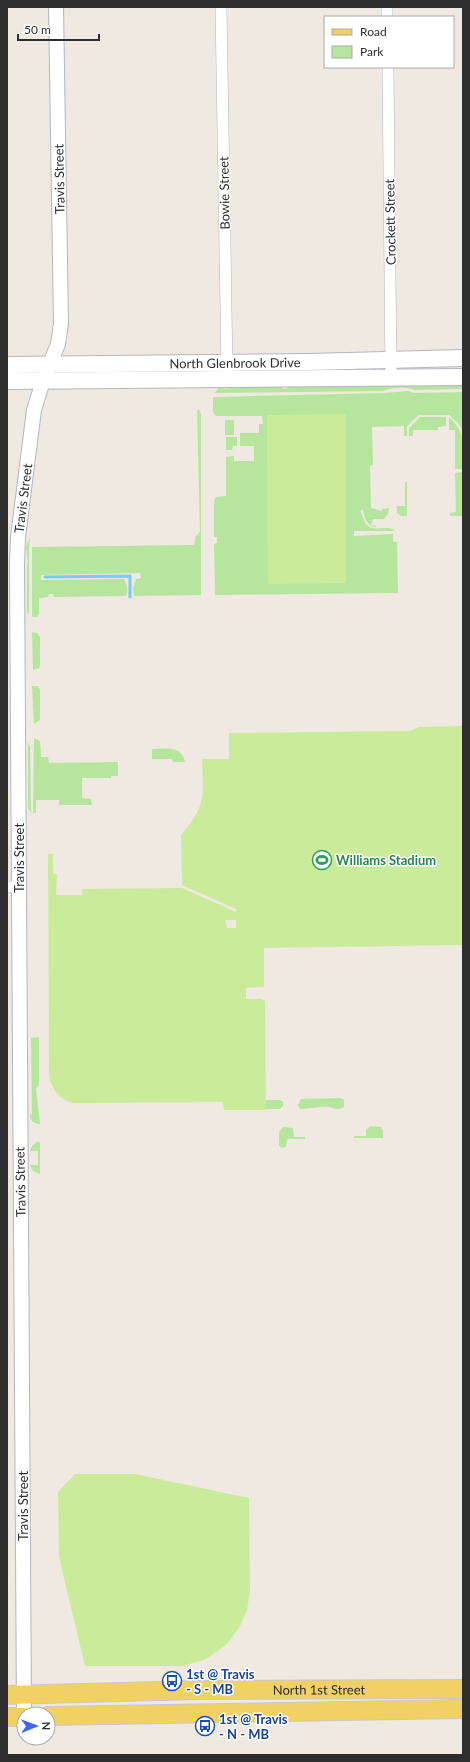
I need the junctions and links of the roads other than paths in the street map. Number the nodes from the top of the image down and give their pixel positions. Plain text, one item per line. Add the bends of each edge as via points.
1 (56, 7) edge
2 (222, 7) edge
3 (388, 68) edge
4 (463, 358) edge
5 (391, 360) junction
6 (227, 362) junction
7 (51, 364) junction
8 (7, 365) edge
9 (463, 377) edge
10 (227, 378) junction
11 (391, 378) junction
12 (43, 381) junction
13 (7, 382) edge
14 (13, 887) edge
15 (463, 1688) edge
16 (178, 1690) junction
17 (16, 1695) edge
18 (20, 1706) edge
19 (463, 1709) edge
20 (179, 1714) junction
21 (56, 1716) edge

1 - 7 street, Travis Street via 61,324
2 - 6 street, Bowie Street
3 - 5 street, Crockett Street
4 - 5 main road, North Glenbrook Drive
5 - 6 main road, North Glenbrook Drive
5 - 11 street, Crockett Street
6 - 7 main road, North Glenbrook Drive
6 - 10 street, Bowie Street
7 - 8 main road, North Glenbrook Drive
7 - 12 street, Travis Street
9 - 11 main road, North Glenbrook Drive
10 - 11 main road, North Glenbrook Drive
10 - 12 main road, North Glenbrook Drive
12 - 13 main road, North Glenbrook Drive
12 - 14 street, Travis Street via 31,429 18,550
14 - 17 street, Travis Street via 19,1039
15 - 16 main road, North 1st Street
16 - 17 main road, North 1st Street
16 - 20 main road
17 - 18 street, Travis Street
19 - 20 main road, North 1st Street
20 - 21 main road, North 1st Street

